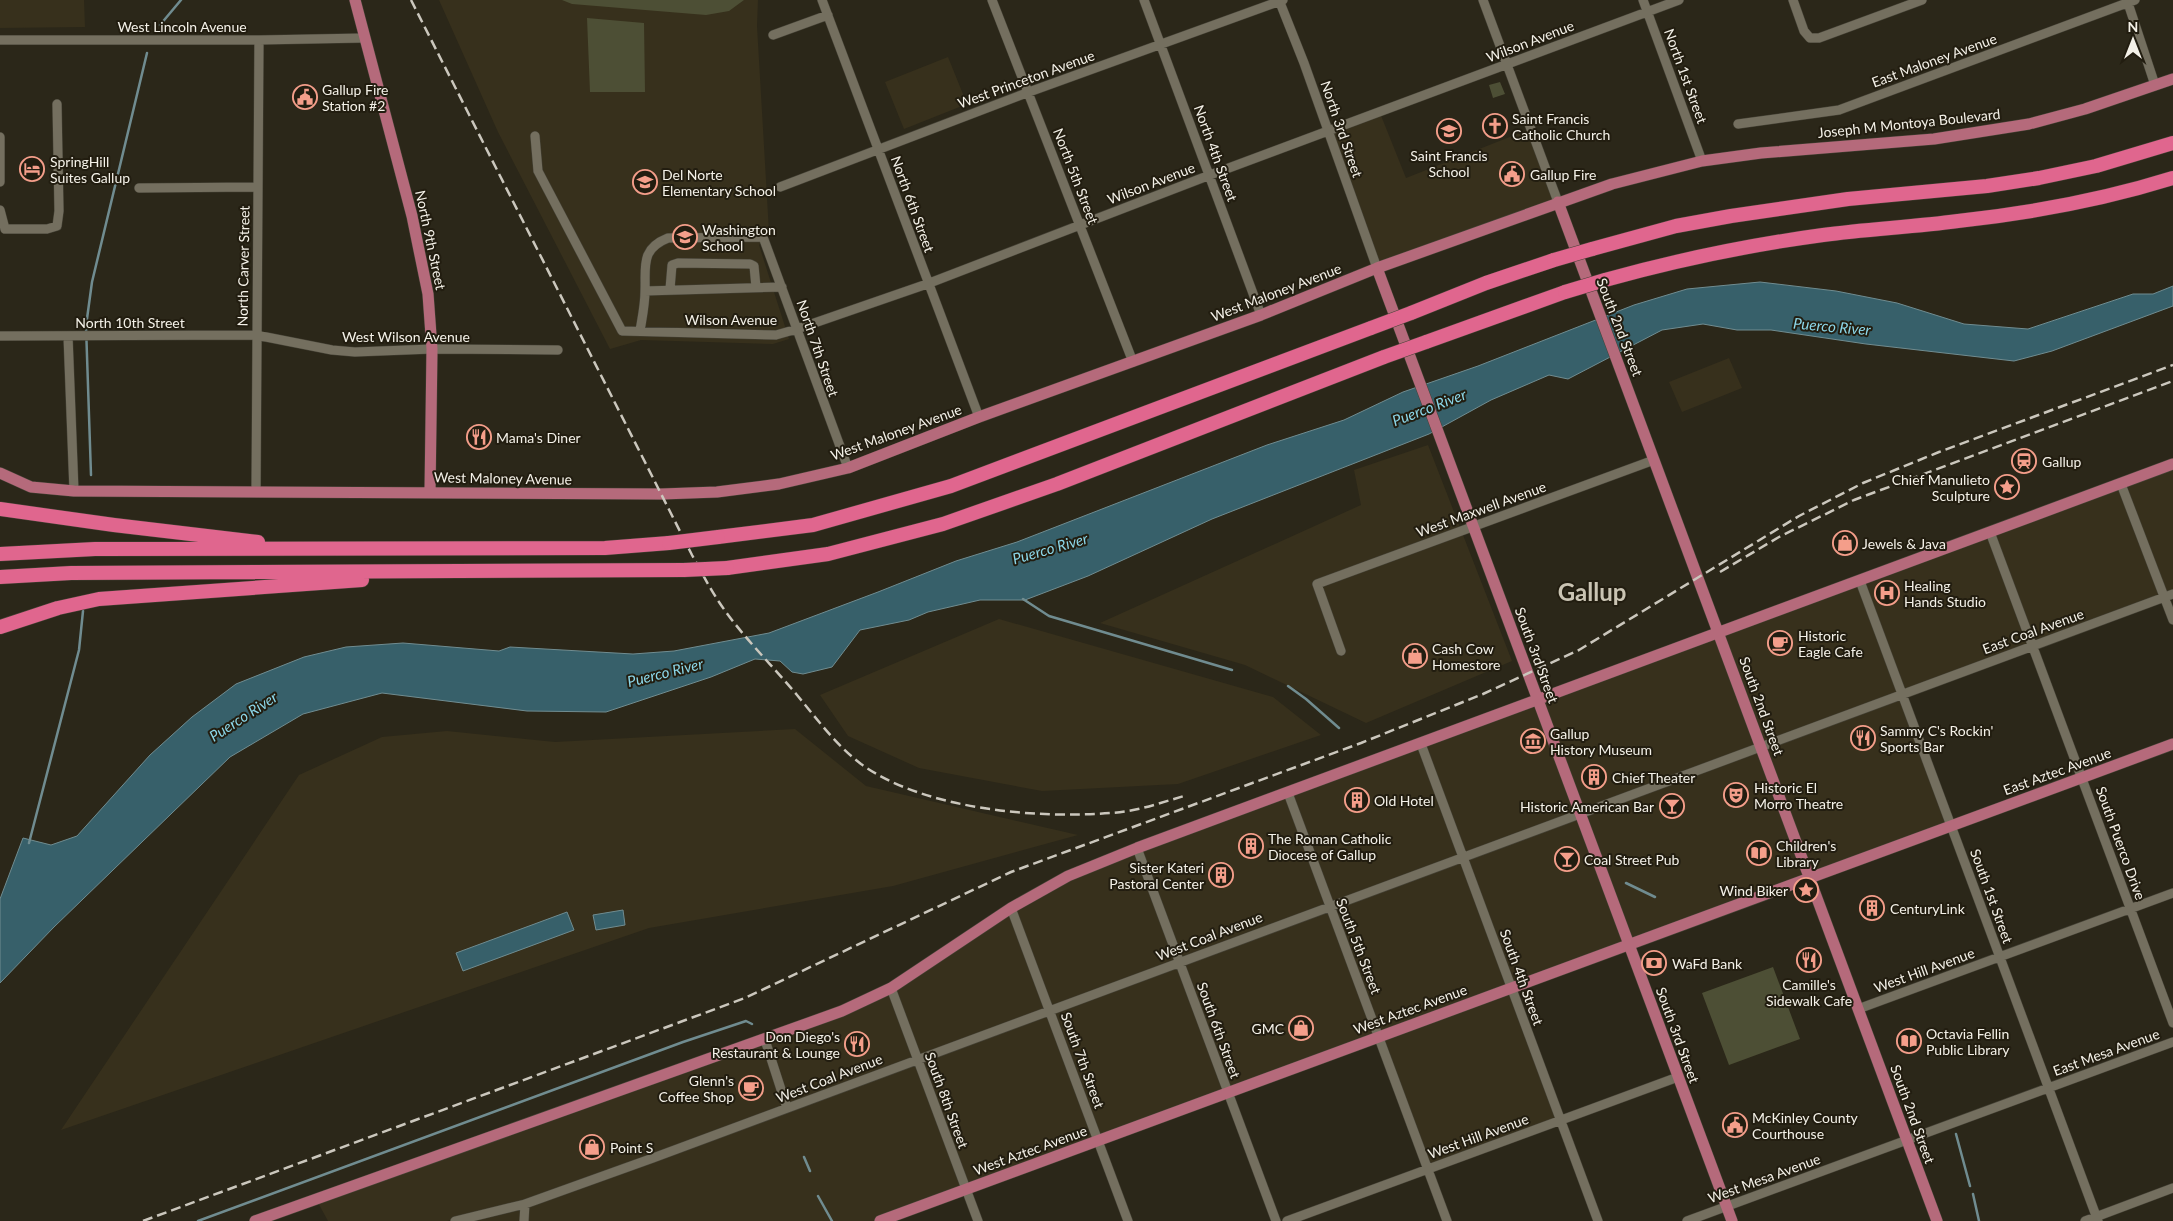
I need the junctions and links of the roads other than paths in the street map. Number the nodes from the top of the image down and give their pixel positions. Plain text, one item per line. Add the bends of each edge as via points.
1 (355, 0) edge
2 (822, 0) edge
3 (992, 0) edge
4 (1144, 0) edge
5 (1484, 0) edge
6 (1643, 0) edge
7 (1679, 0) edge
8 (1792, 0) edge
9 (1922, 0) edge
10 (1280, 1) edge
11 (2130, 1) edge
12 (1647, 12) junction
13 (828, 16) junction
14 (773, 35) dead end
15 (364, 38) junction
16 (0, 40) edge
17 (259, 40) junction
18 (1161, 44) junction
19 (1506, 64) junction
20 (2173, 79) edge
21 (2155, 85) junction
22 (1029, 92) junction
23 (57, 104) dead end
24 (1738, 124) dead end
25 (1329, 132) junction
26 (535, 136) dead end
27 (0, 137) edge
28 (2173, 143) edge
29 (879, 148) junction
30 (1702, 161) junction
31 (1210, 175) junction
32 (2173, 178) edge
33 (0, 182) edge
34 (258, 187) junction
35 (780, 187) dead end
36 (139, 188) dead end
37 (1558, 202) junction
38 (0, 210) edge
39 (1080, 225) junction
40 (1378, 268) junction
41 (927, 284) junction
42 (756, 288) junction
43 (782, 288) junction
44 (670, 289) junction
45 (645, 291) junction
46 (1261, 315) junction
47 (797, 329) junction
48 (640, 331) junction
49 (256, 335) junction
50 (0, 336) edge
51 (73, 336) junction
52 (432, 349) junction
53 (558, 350) dead end
54 (1133, 362) junction
55 (979, 417) junction
56 (1654, 460) junction
57 (2173, 464) edge
58 (848, 468) junction
59 (0, 473) edge
60 (2121, 484) junction
61 (74, 491) junction
62 (256, 492) junction
63 (430, 492) junction
64 (0, 509) edge
65 (1473, 526) junction
66 (1990, 532) junction
67 (346, 550) junction
68 (0, 554) edge
69 (484, 572) junction
70 (0, 577) edge
71 (1860, 581) junction
72 (2169, 596) edge
73 (2173, 620) edge
74 (0, 627) edge
75 (1719, 634) junction
76 (2033, 646) junction
77 (1341, 651) dead end
78 (1902, 695) junction
79 (1538, 700) junction
80 (1421, 744) junction
81 (2173, 744) edge
82 (1761, 747) junction
83 (2082, 778) junction
84 (1288, 793) junction
85 (1579, 814) junction
86 (1951, 826) junction
87 (1137, 848) junction
88 (1463, 857) junction
89 (1810, 878) junction
90 (2173, 893) edge
91 (1329, 906) junction
92 (1012, 908) junction
93 (2130, 908) junction
94 (1629, 945) junction
95 (2000, 956) junction
96 (1179, 962) junction
97 (891, 988) junction
98 (1512, 988) junction
99 (1858, 1009) junction
100 (1050, 1010) junction
101 (2173, 1023) edge
102 (1379, 1037) junction
103 (766, 1040) junction
104 (2173, 1042) edge
105 (918, 1059) junction
106 (1678, 1077) junction
107 (2049, 1088) junction
108 (1228, 1093) junction
109 (787, 1108) junction
110 (1561, 1120) junction
111 (1098, 1140) junction
112 (1907, 1140) junction
113 (1428, 1169) junction
114 (2173, 1188) edge
115 (966, 1189) junction
116 (525, 1204) junction
117 (1726, 1206) junction
118 (287, 1210) junction
119 (2097, 1219) edge
120 (259, 1220) edge
121 (276, 1221) edge
122 (455, 1221) edge
123 (524, 1221) edge
124 (880, 1221) edge
125 (978, 1221) edge
126 (1128, 1221) edge
127 (1276, 1221) edge
128 (1287, 1221) edge
129 (1447, 1221) edge
130 (1598, 1221) edge
131 (1687, 1221) edge
132 (1732, 1221) edge
133 (1937, 1221) edge
134 (2085, 1221) edge

1 - 15 main road, North 9th Street
2 - 13 street, North 6th Street
3 - 22 street, North 5th Street
4 - 18 street, North 4th Street
5 - 19 street
6 - 12 street, North 1st Street
7 - 12 street, Wilson Avenue
8 - 9 street via 1810,38 1820,38
10 - 18 street, West Princeton Avenue
10 - 25 street, North 3rd Street
11 - 21 street
11 - 24 street, East Maloney Avenue via 1839,110
12 - 19 street, Wilson Avenue
12 - 30 street, North 1st Street
13 - 14 street
13 - 29 street, North 6th Street
15 - 17 street, West Lincoln Avenue
15 - 52 main road, North 9th Street via 412,216 428,294
16 - 17 street, West Lincoln Avenue
17 - 34 street, North Carver Street
18 - 22 street, West Princeton Avenue
18 - 31 street, North 4th Street
19 - 25 street, Wilson Avenue
19 - 37 street
20 - 21 main road, Joseph M Montoya Boulevard
21 - 30 main road, Joseph M Montoya Boulevard via 2029,124 1934,138
22 - 29 street, West Princeton Avenue
22 - 39 street, North 5th Street
23 - 38 street via 57,226 5,229
25 - 31 street, Wilson Avenue
25 - 40 street, North 3rd Street
26 - 48 street, Wilson Avenue via 538,171 622,331
27 - 33 street
28 - 67 highway, bridge via 2096,166 2040,178 1839,200 1731,216 1676,226 1592,249 1486,284 951,486 813,525 718,538 604,548
29 - 35 street, West Princeton Avenue
29 - 41 street, North 6th Street
30 - 37 main road, West Maloney Avenue via 1612,184
31 - 39 street, Wilson Avenue
31 - 46 street, North 4th Street
32 - 69 highway, bridge via 2098,199 2050,208 1825,234 1737,247 1665,263 1565,292 1426,342 1057,484 951,521 828,554 727,568
34 - 36 street
34 - 49 street, North Carver Street
37 - 40 main road, West Maloney Avenue
37 - 56 main road, South 2nd Street
39 - 41 street, Wilson Avenue
39 - 54 street, North 5th Street
40 - 46 main road, West Maloney Avenue
40 - 65 main road, South 3rd Street
41 - 47 street, Wilson Avenue
41 - 55 street, North 6th Street
42 - 43 street
42 - 44 street
42 - 44 street via 754,266 750,264 678,263 672,265
43 - 45 street, North 7th Street via 763,237 691,237 662,240 655,245 644,264
43 - 47 street, North 7th Street
44 - 45 street
45 - 48 street
46 - 54 main road, West Maloney Avenue
47 - 48 street, Wilson Avenue via 776,335
47 - 58 street, North 7th Street
49 - 51 street, North 10th Street
49 - 52 street, West Wilson Avenue via 355,352
49 - 62 street, North Carver Street
50 - 51 street
51 - 61 street, North 10th Street
52 - 53 street, West Wilson Avenue
52 - 63 main road, North 9th Street
54 - 55 main road, West Maloney Avenue
55 - 58 main road, West Maloney Avenue
56 - 65 street, West Maxwell Avenue
56 - 75 main road, South 2nd Street
57 - 60 main road
58 - 63 main road, West Maloney Avenue via 778,484 717,492
59 - 61 main road, West Maloney Avenue via 31,487
60 - 66 main road
60 - 72 street
61 - 62 main road, West Maloney Avenue
62 - 63 main road, West Maloney Avenue
64 - 67 highway via 209,537
65 - 77 street, West Maxwell Avenue via 1317,584
65 - 79 main road, South 3rd Street
66 - 71 main road
66 - 76 street, South Puerco Drive
67 - 68 highway via 95,549
69 - 70 highway via 71,573
69 - 74 highway via 131,595 58,608
71 - 75 main road
71 - 78 street, South 1st Street
72 - 73 street
72 - 76 street, East Coal Avenue
75 - 79 main road
75 - 82 main road, South 2nd Street
76 - 78 street, East Coal Avenue
76 - 83 street, South Puerco Drive
78 - 82 street, West Coal Avenue
78 - 86 street, South 1st Street
79 - 80 main road
79 - 85 main road, South 3rd Street
80 - 84 main road
80 - 88 street, South 4th Street
81 - 83 main road, East Aztec Avenue
82 - 85 street, West Coal Avenue
82 - 89 main road, South 2nd Street
83 - 86 main road, East Aztec Avenue
83 - 93 street, South Puerco Drive
84 - 87 main road
84 - 91 street, South 5th Street
85 - 88 street, West Coal Avenue
85 - 94 main road, South 3rd Street
86 - 89 main road, West Aztec Avenue
86 - 95 street, South 1st Street
87 - 92 main road via 1068,876
87 - 96 street, South 6th Street
88 - 91 street, West Coal Avenue
88 - 98 street, South 4th Street
89 - 94 main road, West Aztec Avenue
89 - 99 main road, South 2nd Street
90 - 93 street, West Hill Avenue
91 - 96 street, West Coal Avenue
91 - 102 street, South 5th Street
92 - 97 main road
92 - 100 street, South 7th Street
93 - 95 street, West Hill Avenue
93 - 101 street, South Puerco Drive
94 - 98 main road, West Aztec Avenue
94 - 106 main road, South 3rd Street
95 - 99 street, West Hill Avenue
95 - 107 street, South 1st Street
96 - 100 street, West Coal Avenue
96 - 108 street, South 6th Street
97 - 103 main road
97 - 105 street, South 8th Street
98 - 102 main road, West Aztec Avenue
98 - 110 street, South 4th Street
99 - 112 main road, South 2nd Street
100 - 105 street, West Coal Avenue
100 - 111 street, South 7th Street
102 - 108 main road, West Aztec Avenue
102 - 113 street, South 5th Street
103 - 109 street
103 - 118 main road
104 - 107 street, East Mesa Avenue
105 - 109 street, West Coal Avenue
105 - 115 street, South 8th Street
106 - 110 street, West Hill Avenue
106 - 117 main road, South 3rd Street
107 - 112 street, West Mesa Avenue
107 - 119 street, South 1st Street
108 - 111 main road, West Aztec Avenue
108 - 127 street, South 6th Street
109 - 116 street, West Coal Avenue
110 - 113 street, West Hill Avenue
110 - 130 street, South 4th Street
111 - 115 main road, West Aztec Avenue
111 - 126 street, South 7th Street
112 - 117 street, West Mesa Avenue
112 - 133 main road, South 2nd Street
113 - 128 street, West Hill Avenue
113 - 129 street, South 5th Street
114 - 119 street
115 - 124 main road, West Aztec Avenue
115 - 125 street, South 8th Street
116 - 122 street, West Coal Avenue
116 - 123 street
117 - 131 street, West Mesa Avenue
117 - 132 main road, South 3rd Street
118 - 120 main road
118 - 121 street
119 - 134 street

